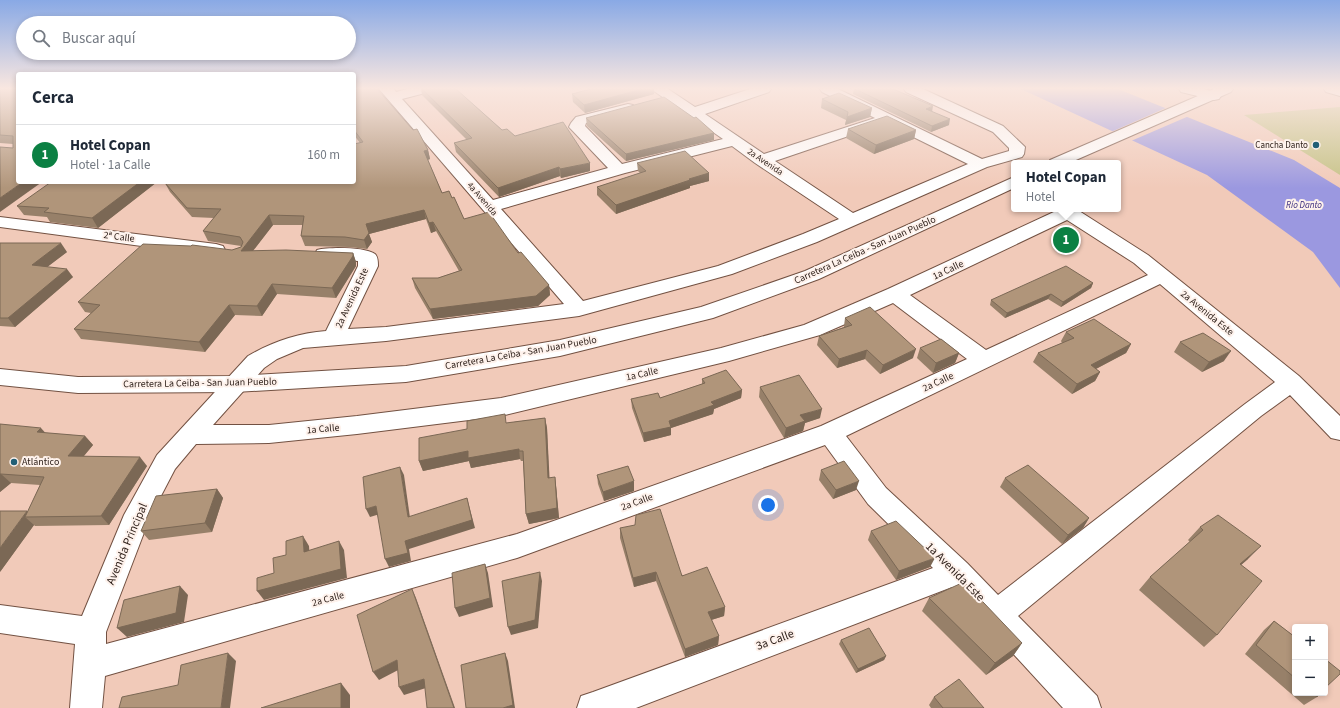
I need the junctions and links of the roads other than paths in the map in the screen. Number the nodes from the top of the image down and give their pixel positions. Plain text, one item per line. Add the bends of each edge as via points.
1 (414, 122) edge
2 (579, 122) edge
3 (707, 122) edge
4 (874, 122) edge
5 (894, 122) edge
6 (983, 122) edge
7 (1152, 122) edge
8 (735, 141) junction
9 (762, 160) junction
10 (1063, 160) edge
11 (981, 164) junction
12 (619, 170) junction
13 (1011, 183) edge
14 (488, 207) junction
15 (19, 208) edge
16 (1064, 212) edge
17 (1068, 212) edge
18 (852, 220) junction
19 (0, 222) edge
20 (229, 251) edge
21 (307, 254) edge
22 (1161, 276) junction
23 (895, 294) junction
24 (579, 309) junction
25 (333, 338) junction
26 (984, 360) junction
27 (0, 376) edge
28 (1291, 382) junction
29 (235, 384) junction
30 (1340, 432) edge
31 (830, 433) junction
32 (190, 434) junction
33 (957, 572) junction
34 (996, 615) junction
35 (0, 619) edge
36 (91, 632) junction
37 (90, 666) junction
38 (86, 708) edge
39 (593, 708) edge
40 (1085, 708) edge

1 - 14 street, 4a Avenida
2 - 12 street via 578,127
3 - 8 street, 2a Avenida
4 - 9 street
5 - 11 street
6 - 11 street via 998,129 1017,147 1016,154
7 - 10 street
8 - 9 street, 2a Avenida
8 - 12 street
9 - 18 street, 2a Avenida
11 - 18 street
12 - 14 street
13 - 29 street, Carretera La Ceiba - San Juan Pueblo via 812,275 706,313 560,348 406,374
14 - 24 street, 4a Avenida
15 - 19 street
16 - 23 street, 1a Calle
17 - 22 street, 2a Avenida Este via 1141,259
18 - 24 street via 725,270
19 - 20 street, 2ª Calle
21 - 25 street, 2a Avenida Este via 360,255 368,258 368,266
22 - 26 street, 2a Calle
22 - 28 street, 2a Avenida Este
23 - 26 street
23 - 32 street, 1a Calle via 812,330 721,356 501,407 269,434
24 - 25 street via 386,334
25 - 29 street via 298,342 283,347 256,362
26 - 31 street, 2a Calle
27 - 29 street, Carretera La Ceiba - San Juan Pueblo via 78,385
28 - 30 street, 2a Avenida Este
28 - 34 street
29 - 32 street, Avenida Principal
31 - 33 street, 1a Avenida Este via 877,496
31 - 37 street, 2a Calle via 517,546
32 - 36 street, Avenida Principal via 166,462 136,515
33 - 34 street, 1a Avenida Este
33 - 39 street, 3a Calle
34 - 40 street, 1a Avenida Este
35 - 36 street
36 - 37 street, Avenida Principal
37 - 38 street, Avenida Principal

